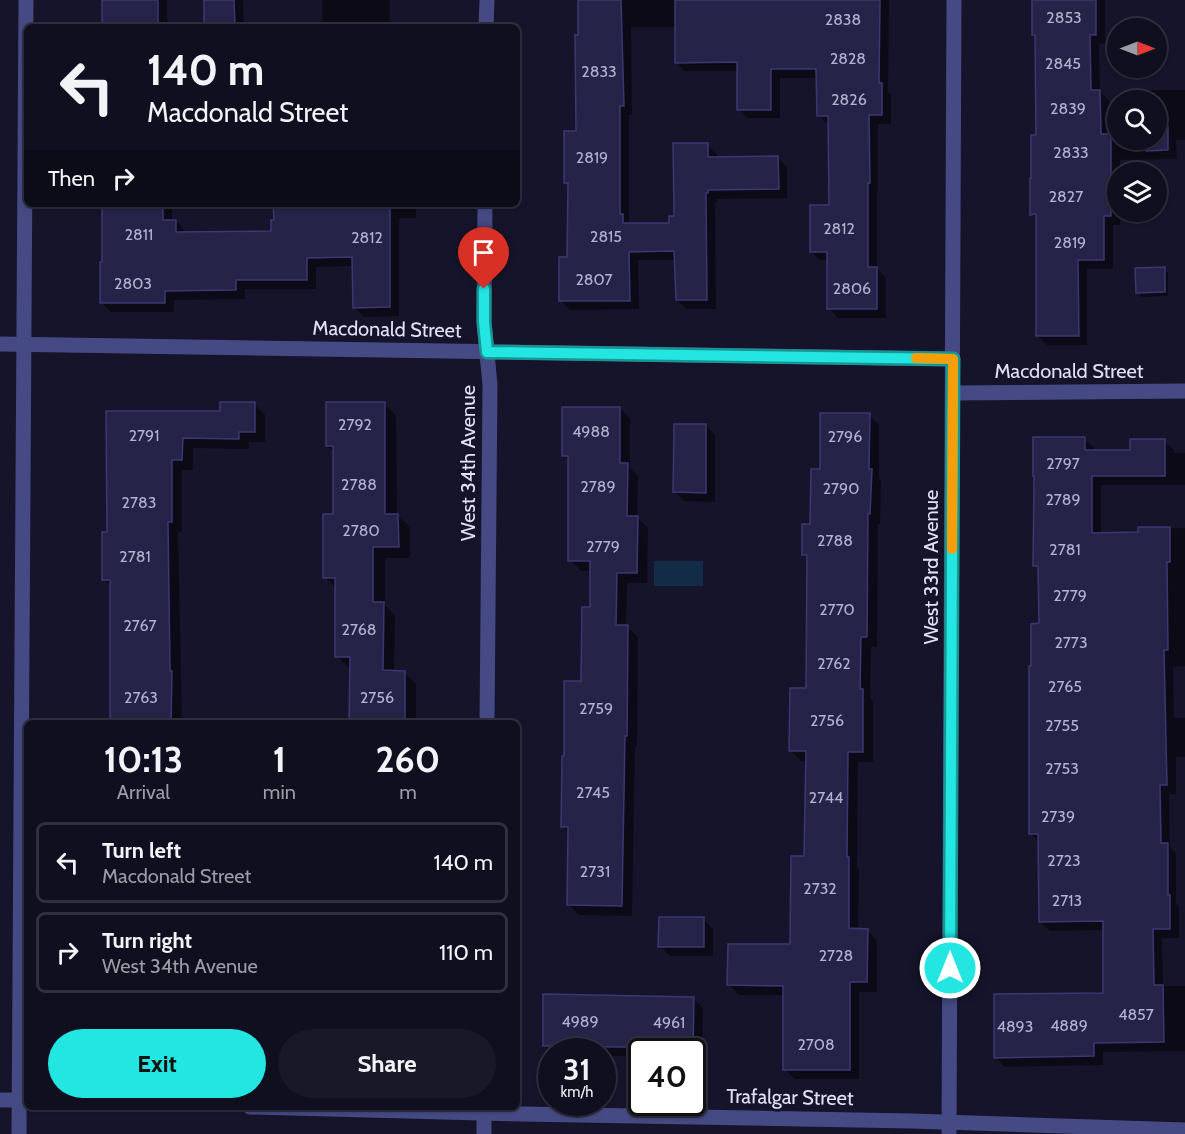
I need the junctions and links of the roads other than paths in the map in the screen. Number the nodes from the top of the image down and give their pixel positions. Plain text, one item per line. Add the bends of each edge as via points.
1 (26, 0) edge
2 (487, 0) edge
3 (954, 0) edge
4 (26, 24) edge
5 (486, 24) edge
6 (25, 207) edge
7 (485, 207) edge
8 (0, 344) edge
9 (24, 345) junction
10 (487, 352) junction
11 (953, 359) junction
12 (1185, 391) edge
13 (953, 393) junction
14 (487, 720) edge
15 (0, 1100) edge
16 (23, 1100) edge
17 (484, 1110) edge
18 (949, 1128) edge
19 (1185, 1130) edge
20 (19, 1134) edge
21 (484, 1134) edge

1 - 4 street
2 - 5 street
3 - 11 street, West 33rd Avenue
6 - 9 street
7 - 10 street, West 34th Avenue
8 - 9 street, Macdonald Street
9 - 10 street, Macdonald Street
9 - 16 street
10 - 11 street, Macdonald Street
10 - 14 street, West 34th Avenue
11 - 13 street, West 33rd Avenue
12 - 13 street, Macdonald Street
13 - 18 street, West 33rd Avenue
15 - 16 street
16 - 20 street
17 - 18 street, Trafalgar Street
17 - 21 street
18 - 19 street, Trafalgar Street

